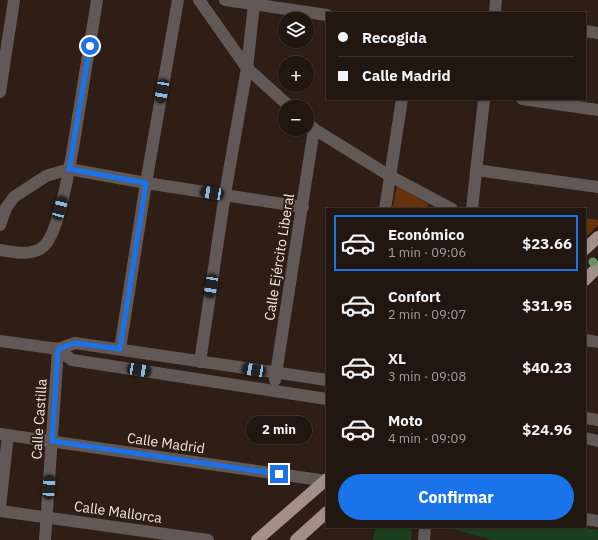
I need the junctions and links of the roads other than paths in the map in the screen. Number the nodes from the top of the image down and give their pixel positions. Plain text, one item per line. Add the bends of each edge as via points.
1 (14, 0) edge
2 (97, 0) edge
3 (178, 0) edge
4 (199, 0) edge
5 (225, 0) edge
6 (496, 0) edge
7 (254, 4) junction
8 (494, 12) edge
9 (326, 15) edge
10 (586, 31) edge
11 (598, 33) edge
12 (247, 68) junction
13 (0, 92) edge
14 (282, 100) edge
15 (402, 100) edge
16 (484, 100) edge
17 (529, 100) edge
18 (598, 110) edge
19 (314, 128) edge
20 (309, 136) edge
21 (69, 169) junction
22 (476, 170) junction
23 (390, 176) junction
24 (146, 183) junction
25 (598, 187) edge
26 (225, 194) junction
27 (303, 207) junction
28 (385, 208) edge
29 (450, 208) edge
30 (472, 208) edge
31 (0, 225) edge
32 (598, 237) edge
33 (586, 248) edge
34 (0, 250) edge
35 (598, 267) edge
36 (586, 279) edge
37 (586, 340) edge
38 (0, 341) edge
39 (598, 342) edge
40 (58, 349) junction
41 (120, 349) junction
42 (155, 355) junction
43 (200, 362) junction
44 (216, 365) junction
45 (153, 372) junction
46 (276, 374) junction
47 (326, 380) edge
48 (214, 381) junction
49 (273, 390) junction
50 (326, 398) edge
51 (586, 418) edge
52 (598, 420) edge
53 (4, 435) edge
54 (586, 438) edge
55 (52, 441) junction
56 (598, 441) edge
57 (326, 480) edge
58 (0, 507) edge
59 (0, 511) edge
60 (326, 513) edge
61 (48, 517) junction
62 (586, 519) edge
63 (598, 521) edge
64 (425, 528) edge
65 (45, 540) edge
66 (208, 540) edge
67 (257, 540) edge
68 (296, 540) edge
69 (424, 540) edge

1 - 13 street
2 - 21 street
3 - 24 street
4 - 12 street
5 - 7 street
6 - 8 street
7 - 9 street
7 - 12 street
10 - 11 street
12 - 14 street
12 - 26 street
15 - 23 street
16 - 22 street
17 - 18 street
19 - 23 street
20 - 27 street, Calle Ejército Liberal
21 - 24 street
21 - 31 street via 46,176 14,197 6,208
21 - 34 street via 52,234 45,245 27,253
22 - 25 street
22 - 30 street
23 - 28 street
23 - 29 street
24 - 26 street
24 - 41 street
26 - 27 street
26 - 43 street
27 - 46 street, Calle Ejército Liberal
32 - 33 main road
35 - 36 main road
37 - 39 street
38 - 40 street
40 - 41 street via 75,343
40 - 45 street via 72,360
40 - 55 street, Calle Castilla
41 - 42 street
42 - 43 street
42 - 45 street
43 - 44 street
44 - 46 street
44 - 48 street
45 - 48 street
46 - 47 street
46 - 49 street, Calle Ejército Liberal
48 - 49 street
49 - 50 street
51 - 52 street
53 - 55 street, Calle Madrid
53 - 58 street
54 - 56 street
55 - 57 street, Calle Madrid
55 - 61 street, Calle Castilla
57 - 67 main road
59 - 61 street, Calle Mallorca
60 - 68 main road
61 - 65 street, Calle Castilla
61 - 66 street, Calle Mallorca
62 - 63 street
64 - 69 street

